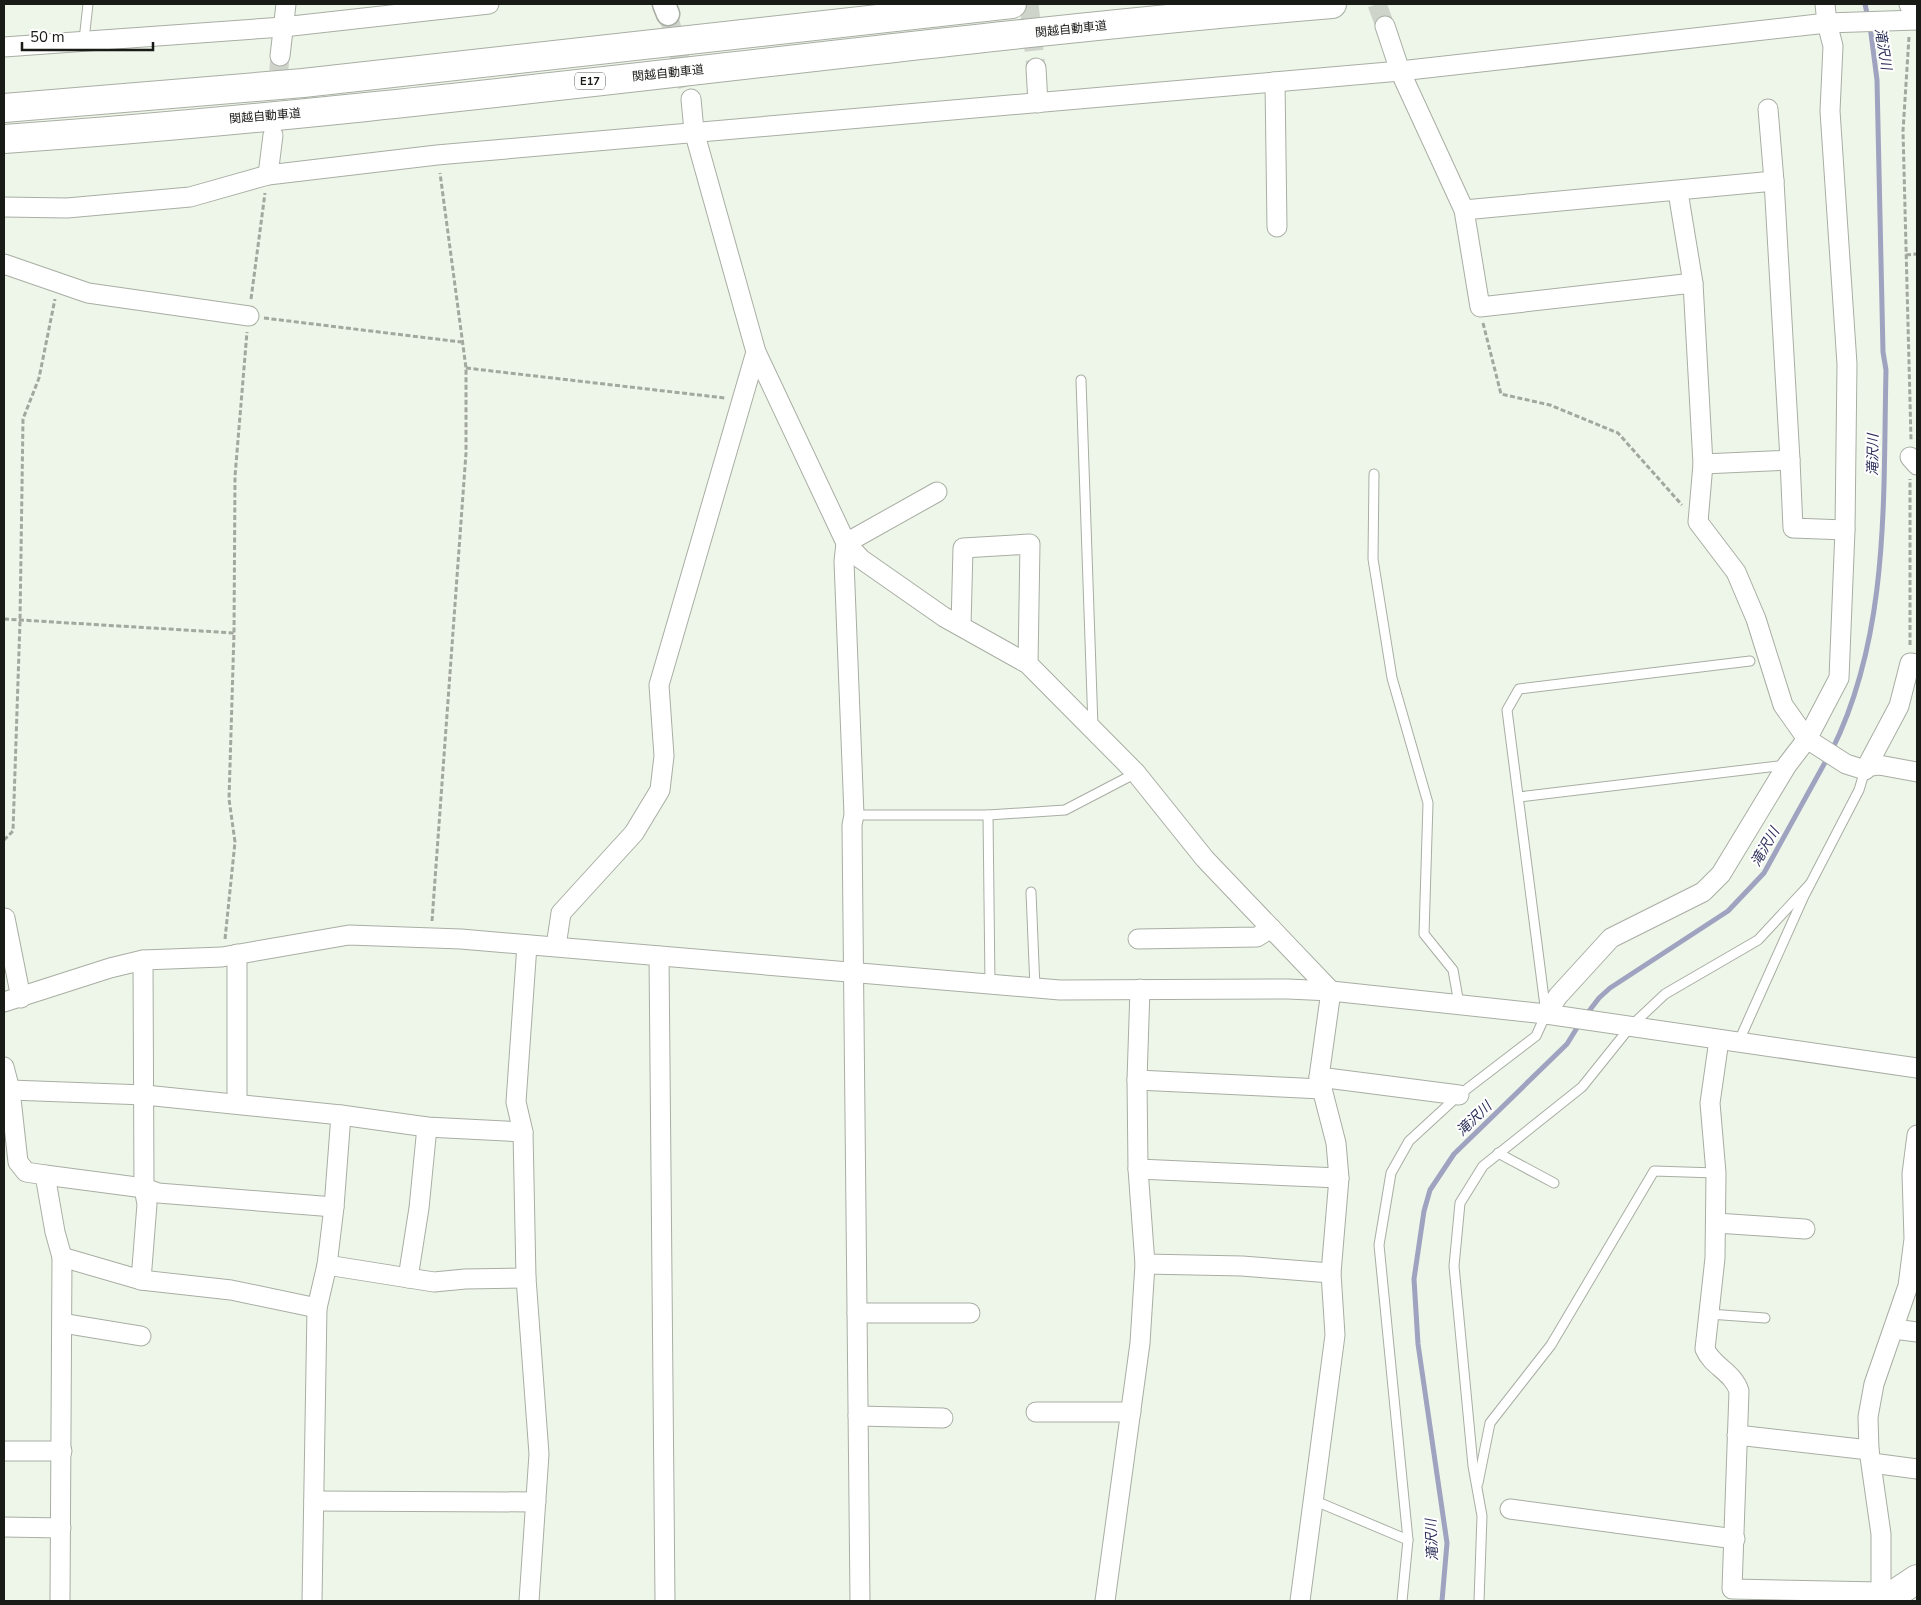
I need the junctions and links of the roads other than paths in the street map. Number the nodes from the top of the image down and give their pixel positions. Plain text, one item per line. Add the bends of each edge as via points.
1 (88, 4) edge
2 (286, 4) edge
3 (489, 4) edge
4 (1012, 4) edge
5 (1332, 4) edge
6 (1826, 4) edge
7 (1914, 15) edge
8 (1827, 23) junction
9 (1385, 26) tunnel mouth
10 (283, 27) junction
11 (84, 40) junction
12 (4, 47) edge
13 (280, 56) tunnel mouth
14 (1036, 68) tunnel mouth
15 (1400, 71) junction
16 (1275, 82) junction
17 (691, 99) tunnel mouth
18 (1038, 103) junction
19 (4, 108) edge
20 (1768, 109) dead end
21 (694, 132) junction
22 (273, 135) tunnel mouth
23 (4, 139) edge
24 (268, 175) junction
25 (1774, 182) junction
26 (1678, 192) junction
27 (4, 207) edge
28 (1464, 210) junction
29 (1277, 227) dead end
30 (4, 264) edge
31 (1693, 283) junction
32 (249, 316) road end
33 (756, 352) junction
34 (1081, 380) dead end
35 (1790, 460) junction
36 (1703, 464) junction
37 (1374, 474) dead end
38 (937, 492) dead end
39 (1845, 530) junction
40 (846, 543) junction
41 (961, 626) junction
42 (1750, 661) dead end
43 (1028, 664) junction
44 (1914, 664) edge
45 (1093, 729) junction
46 (1810, 742) junction
47 (1786, 765) junction
48 (1866, 768) junction
49 (1917, 772) edge
50 (1136, 773) junction
51 (1519, 797) junction
52 (854, 815) junction
53 (988, 815) junction
54 (1810, 884) junction
55 (1031, 892) dead end
56 (5, 918) dead end
57 (1271, 928) junction
58 (1138, 939) dead end
59 (527, 945) junction
60 (556, 946) junction
61 (230, 956) junction
62 (659, 956) junction
63 (143, 960) junction
64 (853, 974) junction
65 (990, 984) junction
66 (1035, 988) junction
67 (1140, 989) junction
68 (1331, 992) junction
69 (12, 1000) edge
70 (1459, 1004) junction
71 (1546, 1014) junction
72 (1631, 1026) junction
73 (1719, 1040) junction
74 (1738, 1043) junction
75 (4, 1067) edge
76 (1917, 1068) edge
77 (1137, 1080) junction
78 (1320, 1083) junction
79 (10, 1090) junction
80 (145, 1095) junction
81 (1459, 1095) junction
82 (237, 1103) junction
83 (341, 1115) junction
84 (427, 1127) junction
85 (523, 1132) junction
86 (1917, 1135) edge
87 (10, 1148) edge
88 (1498, 1153) junction
89 (1138, 1169) junction
90 (1716, 1173) junction
91 (45, 1175) junction
92 (1339, 1178) junction
93 (1554, 1184) dead end
94 (144, 1188) junction
95 (334, 1207) junction
96 (1716, 1223) junction
97 (1805, 1229) dead end
98 (62, 1257) junction
99 (1145, 1264) junction
100 (327, 1265) junction
101 (1331, 1273) junction
102 (408, 1278) junction
103 (526, 1278) junction
104 (140, 1280) junction
105 (1912, 1286) edge
106 (317, 1308) junction
107 (857, 1313) junction
108 (970, 1313) dead end
109 (1709, 1314) junction
110 (1765, 1318) dead end
111 (62, 1324) junction
112 (1894, 1329) junction
113 (1917, 1332) edge
114 (141, 1336) dead end
115 (1036, 1412) dead end
116 (1130, 1412) junction
117 (858, 1416) junction
118 (943, 1418) dead end
119 (1737, 1435) junction
120 (4, 1451) edge
121 (62, 1451) junction
122 (1870, 1456) junction
123 (1917, 1469) edge
124 (1477, 1490) junction
125 (314, 1500) junction
126 (1313, 1500) junction
127 (536, 1502) junction
128 (1510, 1508) dead end
129 (4, 1527) edge
130 (61, 1528) junction
131 (1734, 1539) junction
132 (1408, 1540) junction
133 (1917, 1579) edge
134 (1732, 1595) edge
135 (1887, 1598) edge
136 (60, 1601) edge
137 (312, 1601) edge
138 (529, 1601) edge
139 (665, 1601) edge
140 (860, 1601) edge
141 (1105, 1601) edge
142 (1300, 1601) edge
143 (1402, 1601) edge
144 (1480, 1601) edge

1 - 11 lane
2 - 10 street
3 - 10 street
4 - 19 main road via 304,83
5 - 23 main road, 関越自動車道 / E17 via 1175,17 311,112
6 - 8 street
7 - 8 street
8 - 15 street
8 - 39 street via 1833,46 1830,111 1847,364
9 - 15 street
10 - 11 street
10 - 13 street
11 - 12 street
14 - 18 street
15 - 16 street
15 - 28 street
16 - 18 street
16 - 29 street
17 - 21 street
18 - 21 street
20 - 25 street
21 - 24 street via 438,155
21 - 33 street
22 - 24 street
24 - 27 street via 190,197 67,208
25 - 26 street
25 - 35 street
26 - 28 street
26 - 31 street
28 - 31 street via 1480,307
30 - 32 street via 88,293
31 - 36 street
33 - 40 street
33 - 60 street via 659,685 664,756 660,790 634,833 561,913
34 - 45 lane
35 - 36 street
35 - 39 street via 1793,528
36 - 46 street via 1698,522 1736,572 1756,619 1783,705
37 - 70 lane via 1373,559 1392,678 1428,803 1424,934 1453,970
38 - 40 street
39 - 46 street via 1839,678
40 - 41 street via 861,559
40 - 52 street via 844,593
41 - 43 street
41 - 43 street via 963,548 1030,544
42 - 51 lane via 1519,689 1507,710
43 - 45 street
44 - 48 street via 1899,706
45 - 50 street
46 - 47 street
46 - 48 street via 1846,764
47 - 51 lane
47 - 71 street via 1720,874 1703,892 1611,938 1558,996
48 - 49 street via 1879,765
48 - 54 lane via 1859,790
50 - 53 lane via 1065,810
50 - 57 street via 1205,859
51 - 71 lane
52 - 53 lane
52 - 64 street
53 - 65 lane
54 - 72 lane via 1758,940 1665,994
54 - 74 lane
55 - 66 lane
56 - 69 street
57 - 58 street via 1257,937
57 - 68 street
59 - 60 street
59 - 61 street via 349,935
59 - 85 street via 516,1102
60 - 62 street
61 - 63 street
61 - 82 street
62 - 64 street
62 - 139 street
63 - 69 street
63 - 80 street
64 - 65 street
64 - 107 street
65 - 66 street
66 - 67 street
67 - 68 street
67 - 77 street
68 - 70 street
68 - 78 street
70 - 71 street
71 - 72 street
71 - 81 lane via 1536,1036
72 - 73 street
72 - 88 lane via 1582,1087
73 - 74 street
73 - 90 street via 1710,1102
74 - 76 street
75 - 79 street
77 - 78 street
77 - 89 street
78 - 81 street
78 - 92 street via 1336,1143
79 - 80 street
79 - 87 street
80 - 82 street
80 - 94 street
81 - 132 lane via 1409,1141 1391,1173 1379,1245
82 - 83 street
83 - 84 street
83 - 95 street
84 - 85 street
84 - 102 street via 420,1208
85 - 103 street
86 - 105 street via 1912,1174
87 - 91 street via 26,1172
88 - 93 lane
88 - 124 lane via 1483,1166 1460,1203 1454,1266
89 - 92 street
89 - 99 street
90 - 96 street
90 - 124 lane via 1654,1171 1551,1345 1490,1423
91 - 94 street
91 - 98 street
92 - 101 street
94 - 95 street via 158,1193
94 - 104 street via 147,1204
95 - 100 street
96 - 97 street
96 - 109 street via 1716,1258
98 - 104 street
98 - 111 street
99 - 101 street via 1242,1266
99 - 116 street via 1140,1343
100 - 102 street
100 - 106 street
101 - 126 street via 1335,1335
102 - 103 street via 434,1282
103 - 127 street via 539,1454
104 - 106 street via 231,1290
105 - 112 street
106 - 125 street
107 - 108 street
107 - 117 street
109 - 110 lane
109 - 119 street via 1705,1349 1736,1383 1739,1391
111 - 114 street
111 - 121 street
112 - 113 street
112 - 122 street via 1874,1384 1868,1417
115 - 116 street
116 - 141 street
117 - 118 street
117 - 140 street
119 - 122 street
119 - 131 street
120 - 121 street
121 - 130 street
122 - 123 street
122 - 135 street
124 - 144 lane via 1482,1516
125 - 127 street
125 - 137 street
126 - 132 lane
126 - 142 street
127 - 138 street
128 - 131 street
129 - 130 street
130 - 136 street
131 - 134 street
132 - 143 lane
133 - 135 main road
134 - 135 street

